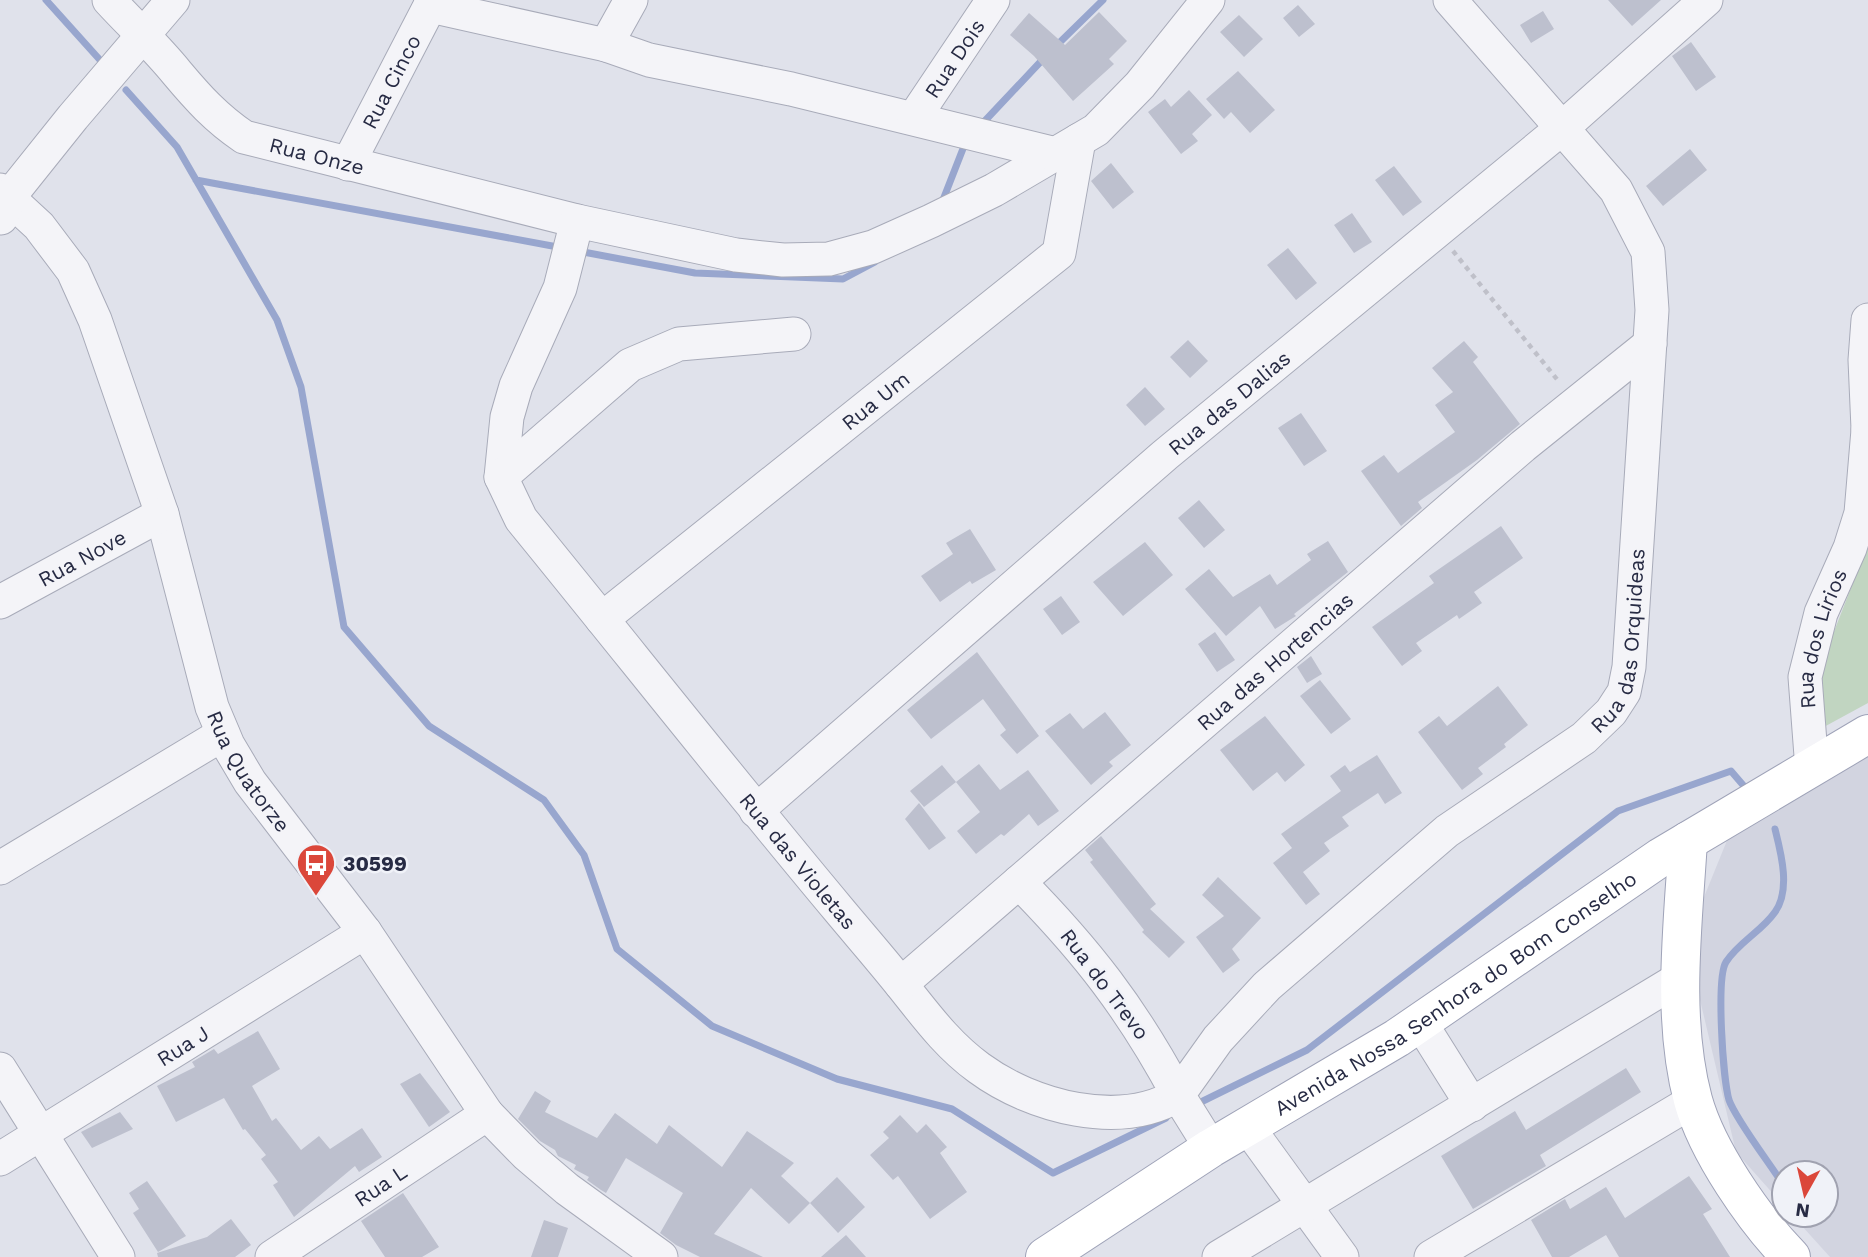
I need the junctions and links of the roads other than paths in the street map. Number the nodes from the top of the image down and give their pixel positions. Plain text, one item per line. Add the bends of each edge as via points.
1 (109, 0) edge
2 (173, 0) edge
3 (631, 0) edge
4 (993, 0) edge
5 (1208, 0) edge
6 (1450, 0) edge
7 (1706, 0) edge
8 (432, 3) edge
9 (141, 34) junction
10 (606, 45) junction
11 (914, 118) junction
12 (1560, 129) junction
13 (1067, 147) junction
14 (348, 164) junction
15 (3, 202) edge
16 (573, 236) junction
17 (1868, 320) edge
18 (794, 334) dead end
19 (1650, 344) junction
20 (1868, 429) edge
21 (500, 477) junction
22 (162, 514) junction
23 (0, 602) edge
24 (602, 619) junction
25 (223, 734) junction
26 (1868, 734) edge
27 (1812, 769) junction
28 (756, 811) junction
29 (1688, 841) junction
30 (0, 868) edge
31 (1019, 882) junction
32 (365, 932) junction
33 (901, 984) junction
34 (1682, 993) junction
35 (1420, 1022) junction
36 (0, 1069) edge
37 (1178, 1095) junction
38 (1693, 1101) junction
39 (1472, 1105) junction
40 (487, 1114) junction
41 (1247, 1126) junction
42 (41, 1133) junction
43 (1210, 1148) junction
44 (0, 1159) edge
45 (1305, 1206) junction
46 (1781, 1254) edge
47 (118, 1257) edge
48 (272, 1257) edge
49 (661, 1257) edge
50 (1045, 1257) edge
51 (1219, 1257) edge
52 (1342, 1257) edge
53 (1431, 1257) edge

1 - 9 street, Rua Onze
2 - 9 street
3 - 10 street
4 - 11 street, Rua Dois
5 - 13 street via 1140,85 1096,130
6 - 12 street, Rua das Orquideas
7 - 12 street, Rua das Dalias
8 - 10 street
8 - 14 street, Rua Cinco
9 - 14 street, Rua Onze via 198,101 244,137
9 - 15 street
10 - 11 street via 671,65
11 - 13 street
12 - 19 street, Rua das Orquideas via 1616,190 1648,251
12 - 28 street, Rua das Dalias via 1165,456
13 - 16 street via 939,217 873,247 840,256 783,260
13 - 24 street, Rua Um via 1059,253
14 - 16 street, Rua Onze
15 - 22 street, Rua Quatorze via 39,226 73,271 95,320
16 - 21 street via 549,316 516,386
17 - 20 street, Rua dos Lirios
18 - 21 street via 679,344 630,365
19 - 31 street, Rua das Hortencias
19 - 37 street, Rua das Orquideas via 1624,692 1584,738 1447,831 1267,986 1218,1039
20 - 27 street, Rua dos Lirios via 1861,513 1821,613 1805,677
21 - 24 street, Rua das Violetas via 521,519
22 - 23 street, Rua Nove
22 - 25 street, Rua Quatorze via 198,660
24 - 28 street, Rua das Violetas
25 - 30 street
25 - 32 street, Rua Quatorze via 250,782
26 - 27 main road, Avenida Nossa Senhora do Bom Conselho
27 - 29 main road, Avenida Nossa Senhora do Bom Conselho
28 - 33 street, Rua das Violetas
29 - 34 main road
29 - 35 main road, Avenida Nossa Senhora do Bom Conselho via 1600,896
31 - 33 street, Rua das Hortencias
31 - 37 street, Rua do Trevo via 1075,938 1102,973
32 - 40 street, Rua Quatorze
32 - 42 street, Rua J
33 - 37 street, Rua das Violetas via 953,1047 1013,1089 1095,1111 1131,1113 1157,1107
34 - 38 main road
34 - 39 street
35 - 39 street
35 - 41 main road, Avenida Nossa Senhora do Bom Conselho
36 - 42 street
37 - 43 street
38 - 46 main road via 1713,1145
38 - 53 street
39 - 45 street
40 - 48 street, Rua L
40 - 49 street, Rua Quatorze via 567,1189
41 - 43 main road, Avenida Nossa Senhora do Bom Conselho
41 - 45 street
42 - 44 street, Rua J
42 - 47 street
43 - 50 main road, Avenida Nossa Senhora do Bom Conselho
45 - 51 street
45 - 52 street

